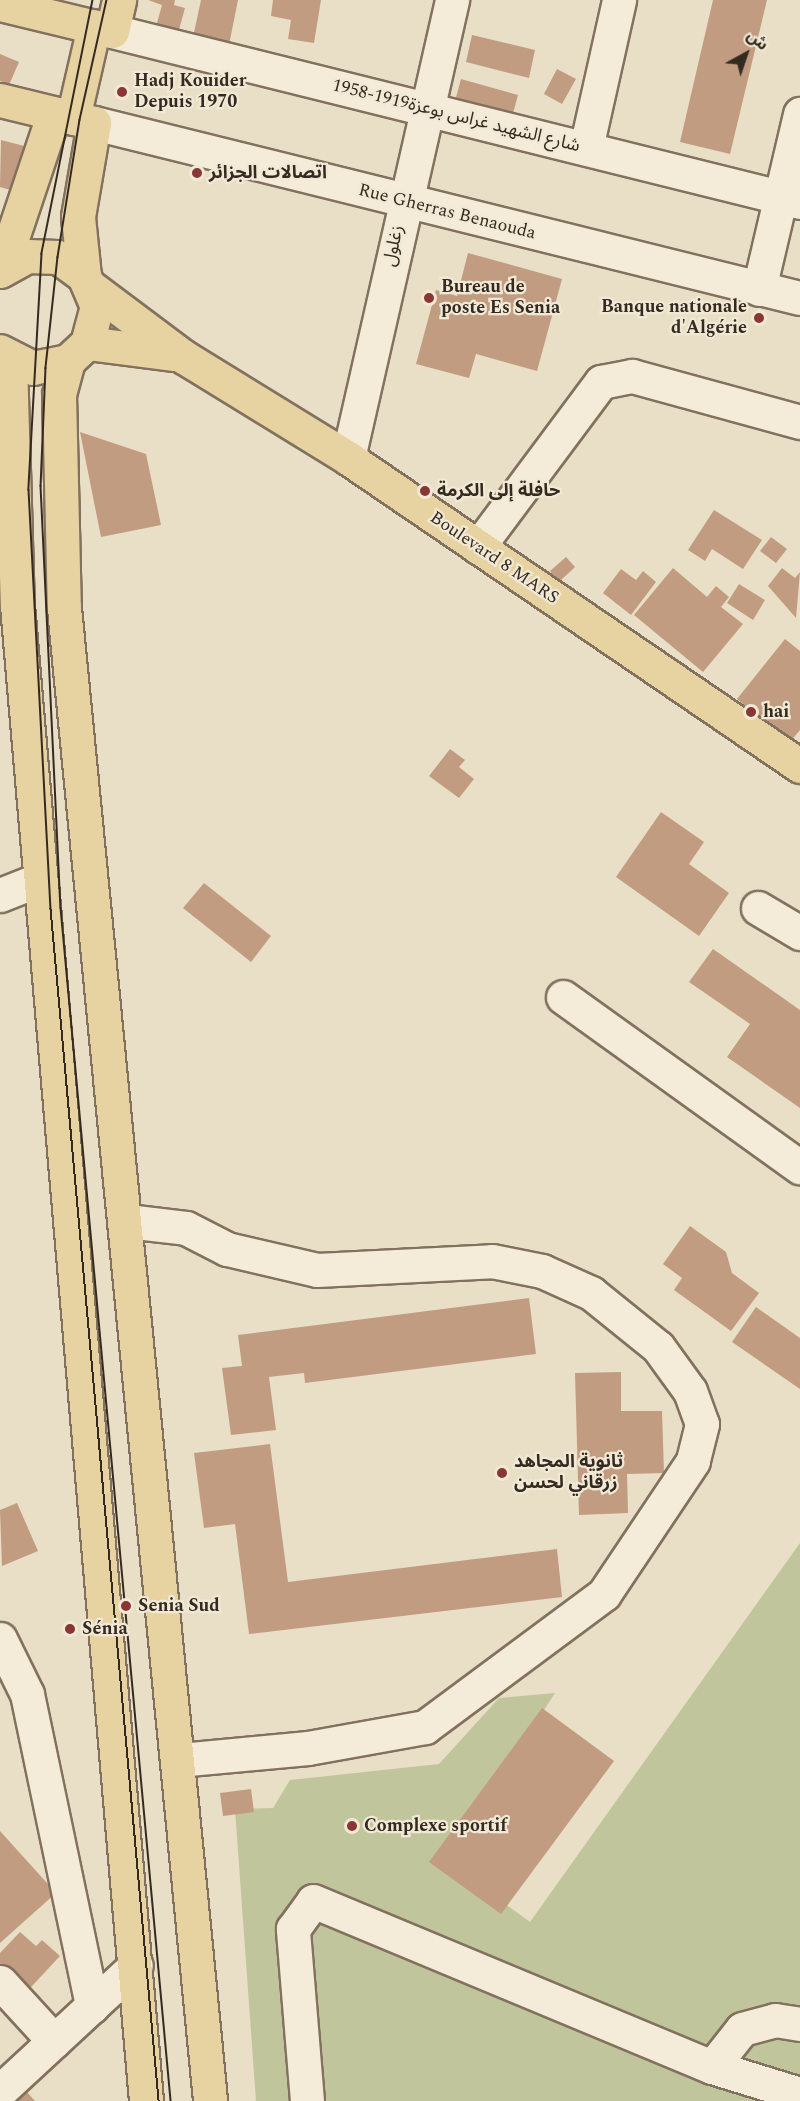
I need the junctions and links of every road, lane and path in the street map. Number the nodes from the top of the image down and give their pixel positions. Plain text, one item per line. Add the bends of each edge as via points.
1 (452, 0) edge
2 (619, 0) edge
3 (0, 4) edge
4 (97, 16) edge
5 (0, 100) edge
6 (426, 108) junction
7 (800, 114) edge
8 (74, 118) junction
9 (586, 148) junction
10 (789, 200) edge
11 (404, 201) junction
12 (1, 270) edge
13 (88, 282) junction
14 (759, 289) junction
15 (800, 298) edge
16 (78, 352) junction
17 (5, 356) edge
18 (184, 357) junction
19 (800, 422) edge
20 (348, 458) junction
21 (478, 547) junction
22 (800, 766) edge
23 (38, 879) junction
24 (0, 895) edge
25 (758, 908) dead end
26 (800, 933) edge
27 (563, 997) dead end
28 (800, 1167) edge
29 (127, 1221) junction
30 (0, 1639) edge
31 (178, 1760) junction
32 (136, 1965) junction
33 (0, 1982) edge
34 (92, 2006) junction
35 (800, 2024) edge
36 (54, 2041) junction
37 (712, 2067) junction
38 (0, 2091) edge
39 (800, 2094) edge
40 (146, 2101) edge
41 (210, 2101) edge
42 (307, 2101) edge

1 - 6 street, زغلول
2 - 9 street
3 - 4 main road
4 - 6 street, شارع الشهيد غراس بوعزة1919-1958
4 - 8 main road
5 - 8 main road
6 - 9 street, شارع الشهيد غراس بوعزة1919-1958
6 - 11 street, زغلول
7 - 10 street
8 - 11 street, Rue Gherras Benaouda
8 - 12 main road
8 - 13 main road via 78,217
9 - 10 street, شارع الشهيد غراس بوعزة1919-1958
10 - 14 street
11 - 14 street, Rue Gherras Benaouda
11 - 20 street, زغلول
12 - 13 main road via 42,254 72,265
13 - 16 main road via 97,306
13 - 18 main road
14 - 15 street, Rue Gherras Benaouda
16 - 17 main road via 33,368
16 - 18 main road via 153,348
16 - 29 main road via 59,394 64,608
17 - 23 main road via 17,605
18 - 20 main road, Boulevard 8 MARS
19 - 21 street via 632,376 601,382
20 - 21 main road, Boulevard 8 MARS
21 - 22 main road, Boulevard 8 MARS
23 - 24 street
23 - 32 main road
25 - 26 street
27 - 28 street
29 - 31 main road
29 - 31 street via 186,1228 227,1249 317,1270 492,1261 542,1271 591,1293 658,1347 690,1391 702,1424 693,1461 604,1594 425,1727 308,1748
30 - 34 street via 27,1694
31 - 41 main road
32 - 34 street
32 - 40 main road
33 - 36 street
34 - 36 street
35 - 37 street via 774,2020 742,2030
36 - 38 street
37 - 39 street
37 - 42 street via 313,1901 293,1929

